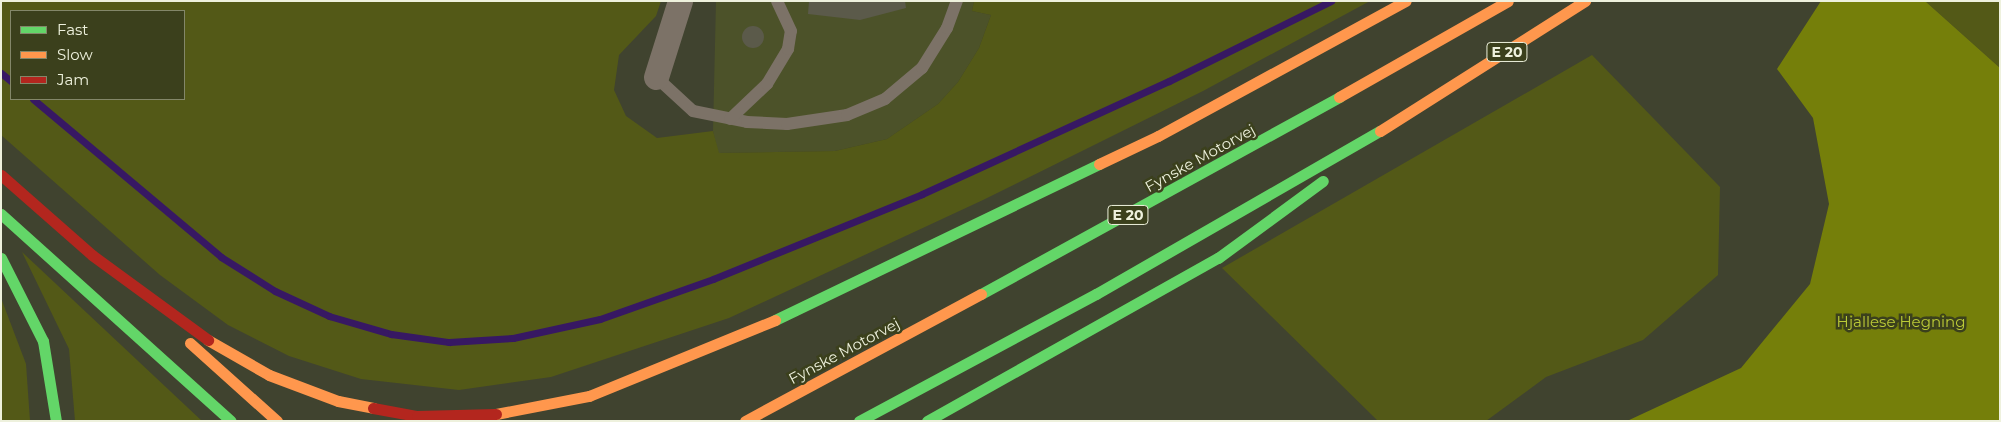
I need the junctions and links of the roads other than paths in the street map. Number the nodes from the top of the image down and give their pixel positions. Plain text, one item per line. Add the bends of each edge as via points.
1 (680, 1) edge
2 (777, 1) edge
3 (957, 1) edge
4 (1406, 1) edge
5 (1508, 1) edge
6 (1585, 1) edge
7 (656, 77) joint
8 (1428, 103) junction
9 (730, 119) junction
10 (1, 175) edge
11 (1, 214) edge
12 (92, 254) junction
13 (1, 258) edge
14 (56, 421) edge
15 (231, 421) edge
16 (276, 421) edge
17 (745, 421) edge
18 (859, 421) edge
19 (927, 421) edge

1 - 7 street
2 - 9 lane via 791,31 788,49 767,84
3 - 9 lane via 947,28 922,68 885,99 847,115 787,124
4 - 12 main road via 1158,136 741,336 589,396 487,416 417,416 338,401 269,375 198,335
5 - 17 main road, Fynske Motorvej / E 20 via 1189,182
6 - 8 main road, E 20
7 - 9 lane via 693,112
8 - 18 main road, E 20 via 1096,294
8 - 19 main road via 1218,258
10 - 12 main road
11 - 15 main road
12 - 16 main road
13 - 14 main road via 43,341

